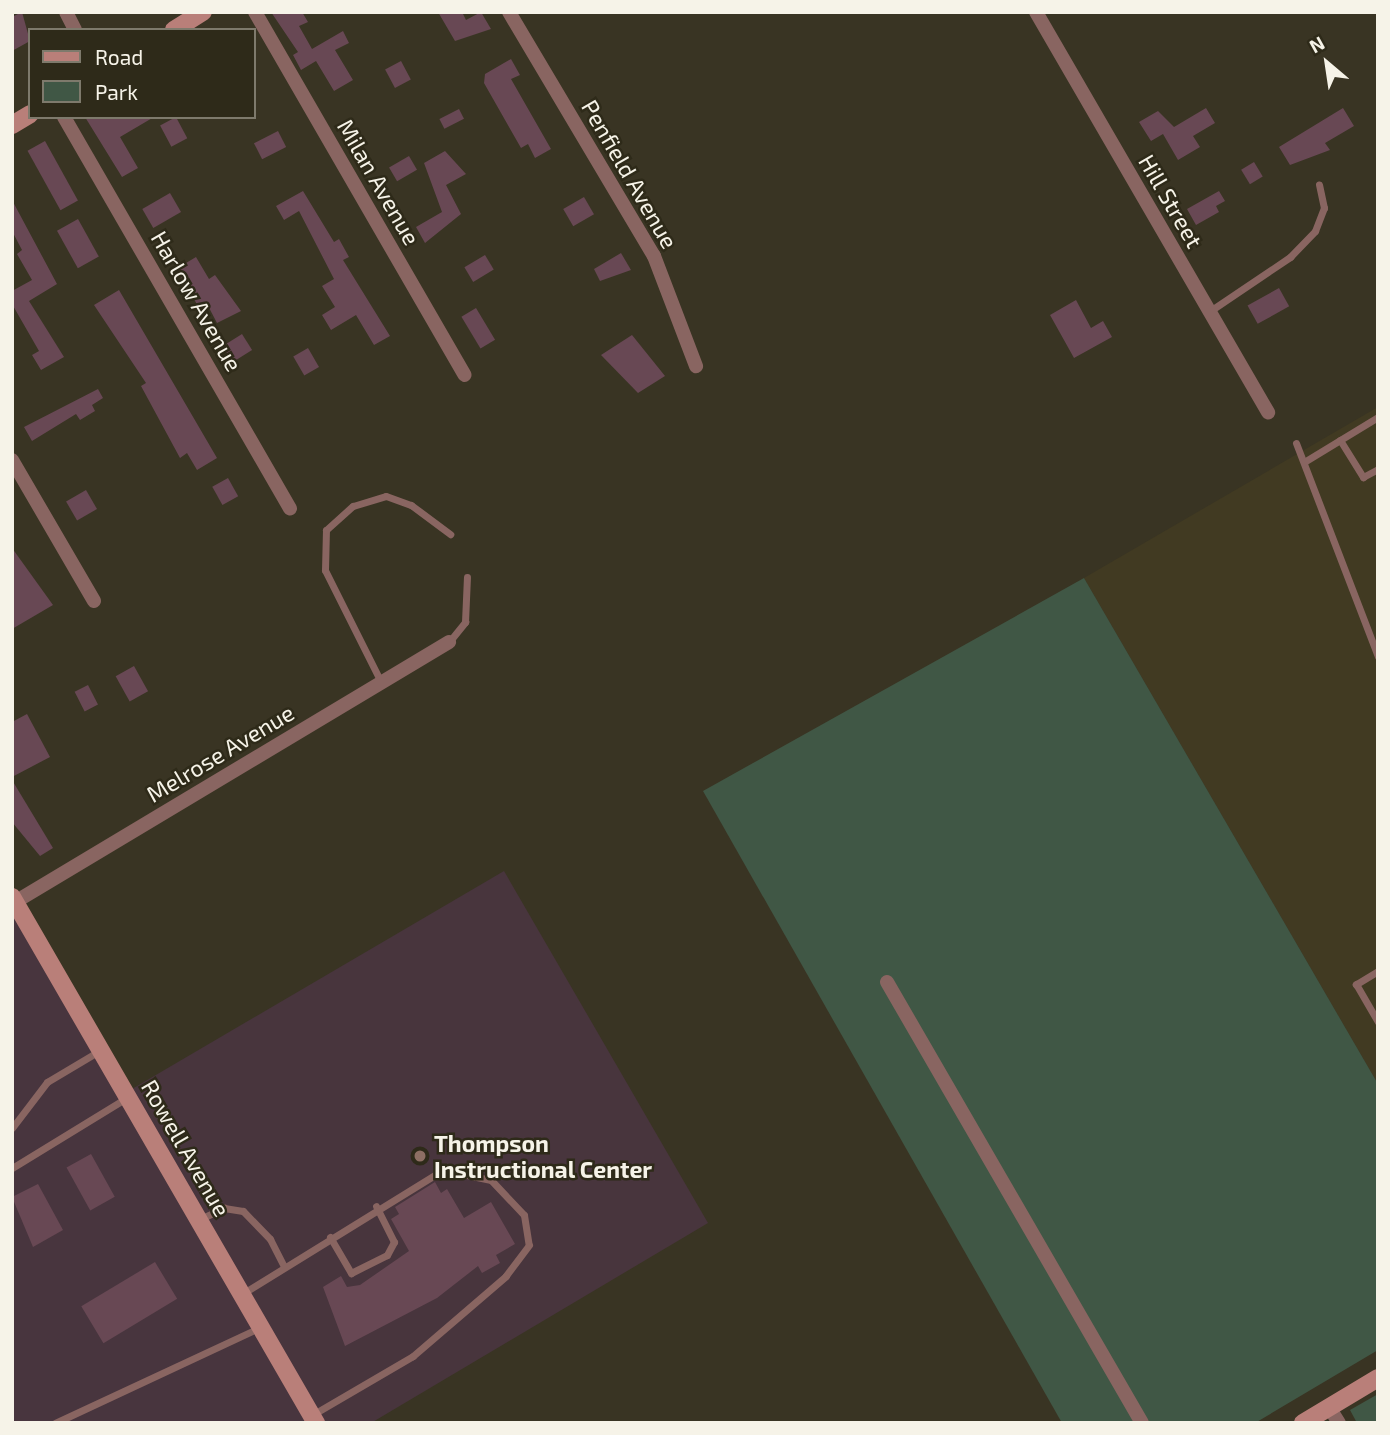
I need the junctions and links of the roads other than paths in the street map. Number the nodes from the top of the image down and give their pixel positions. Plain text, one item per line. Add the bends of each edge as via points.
1 (66, 12) edge
2 (203, 12) edge
3 (255, 12) edge
4 (509, 12) edge
5 (1036, 12) edge
6 (74, 28) edge
7 (177, 28) edge
8 (28, 115) edge
9 (65, 119) edge
10 (12, 125) edge
11 (1319, 185) dead end
12 (1209, 312) junction
13 (696, 366) dead end
14 (465, 375) dead end
15 (1268, 413) dead end
16 (1378, 418) edge
17 (1340, 440) junction
18 (1296, 443) dead end
19 (12, 460) edge
20 (1304, 462) junction
21 (1378, 469) edge
22 (290, 508) dead end
23 (450, 534) dead end
24 (467, 577) dead end
25 (94, 601) dead end
26 (449, 642) joint
27 (1378, 657) edge
28 (381, 683) junction
29 (14, 900) edge
30 (1378, 971) edge
31 (887, 982) dead end
32 (1378, 1022) edge
33 (101, 1050) junction
34 (128, 1097) junction
35 (12, 1128) edge
36 (12, 1168) edge
37 (376, 1206) junction
38 (198, 1220) junction
39 (330, 1237) junction
40 (284, 1266) junction
41 (242, 1294) junction
42 (261, 1327) junction
43 (1378, 1378) edge
44 (1334, 1415) edge
45 (314, 1419) edge
46 (55, 1423) edge
47 (1142, 1423) edge
48 (1303, 1423) edge

1 - 6 street
2 - 7 street
3 - 14 street, Milan Avenue
4 - 13 street, Penfield Avenue via 654,256
5 - 12 street, Hill Street
8 - 10 street
9 - 22 street, Harlow Avenue
11 - 12 lane via 1324,208 1315,231 1290,257
12 - 15 street, Hill Street
16 - 17 lane
17 - 20 lane
17 - 21 lane via 1363,477
18 - 20 lane
19 - 25 street
20 - 27 lane
23 - 28 lane via 411,505 386,496 353,506 326,530 325,570
24 - 26 lane via 465,622
26 - 28 street, Melrose Avenue
28 - 29 street, Melrose Avenue
29 - 33 street, Rowell Avenue
30 - 32 lane via 1356,984
31 - 47 street
33 - 34 street, Rowell Avenue
33 - 35 lane via 47,1082
34 - 36 lane
34 - 38 street, Rowell Avenue
37 - 39 lane
37 - 39 lane via 394,1242 387,1255 351,1273
37 - 45 lane via 437,1172 461,1169 491,1180 509,1195 527,1222 529,1245 506,1276 458,1311 422,1349
38 - 40 lane via 224,1208 243,1211 270,1239
38 - 41 street, Rowell Avenue
39 - 40 lane
40 - 41 lane
41 - 42 street, Rowell Avenue
42 - 45 street, Rowell Avenue
42 - 46 lane
43 - 44 street
44 - 48 street

